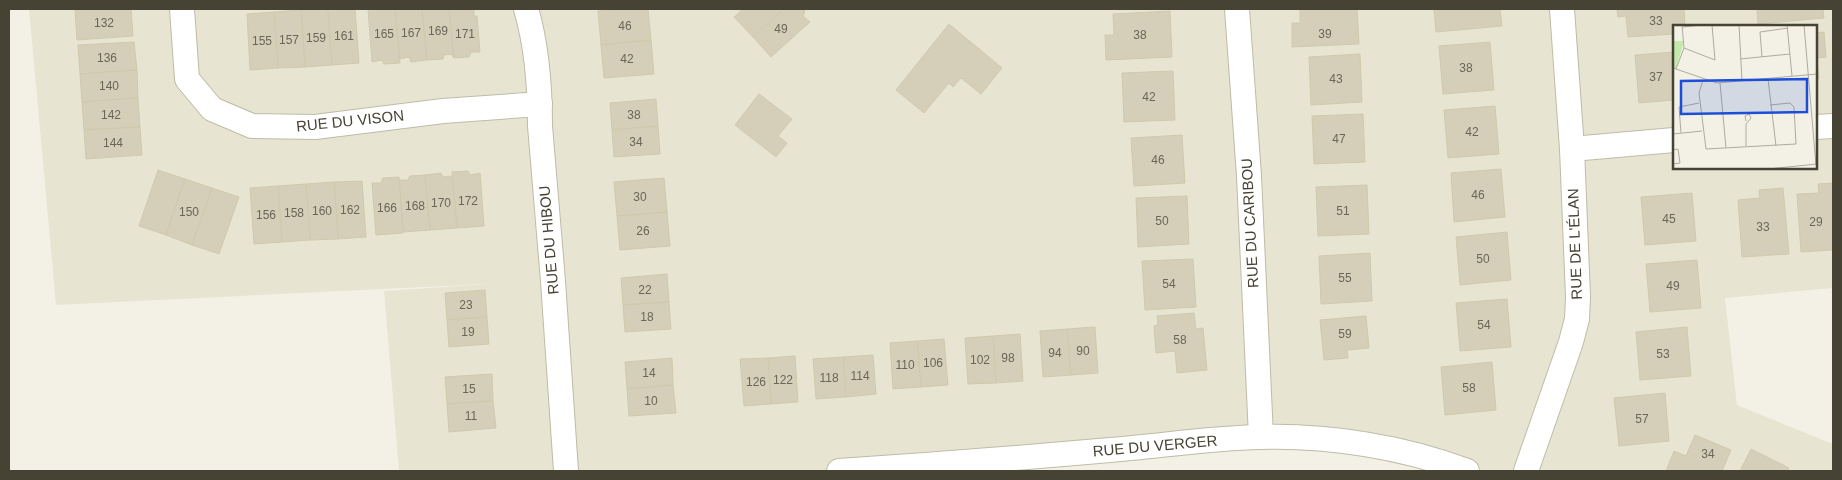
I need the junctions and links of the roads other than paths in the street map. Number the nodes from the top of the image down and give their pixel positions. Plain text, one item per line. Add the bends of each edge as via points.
1 (182, 9) edge
2 (526, 9) edge
3 (1237, 9) edge
4 (1562, 9) edge
5 (540, 104) junction
6 (1833, 126) edge
7 (1817, 128) edge
8 (1673, 140) edge
9 (1572, 149) junction
10 (1261, 437) junction
11 (950, 467) edge
12 (566, 471) edge
13 (839, 471) edge
14 (1467, 471) edge
15 (1526, 471) edge

1 - 5 street, RUE DU VISON via 187,79 212,109 252,126 315,128 443,111
2 - 5 street, RUE DU HIBOU via 532,31
3 - 10 street, RUE DU CARIBOU via 1249,176
4 - 9 street, RUE DE L'ÉLAN
5 - 12 street, RUE DU HIBOU
6 - 7 street
8 - 9 street
9 - 15 street, RUE DE L'ÉLAN via 1577,319
10 - 11 street, RUE DU VERGER
10 - 14 street, RUE DU VERGER via 1314,438 1408,452
11 - 13 street, RUE DU VERGER

